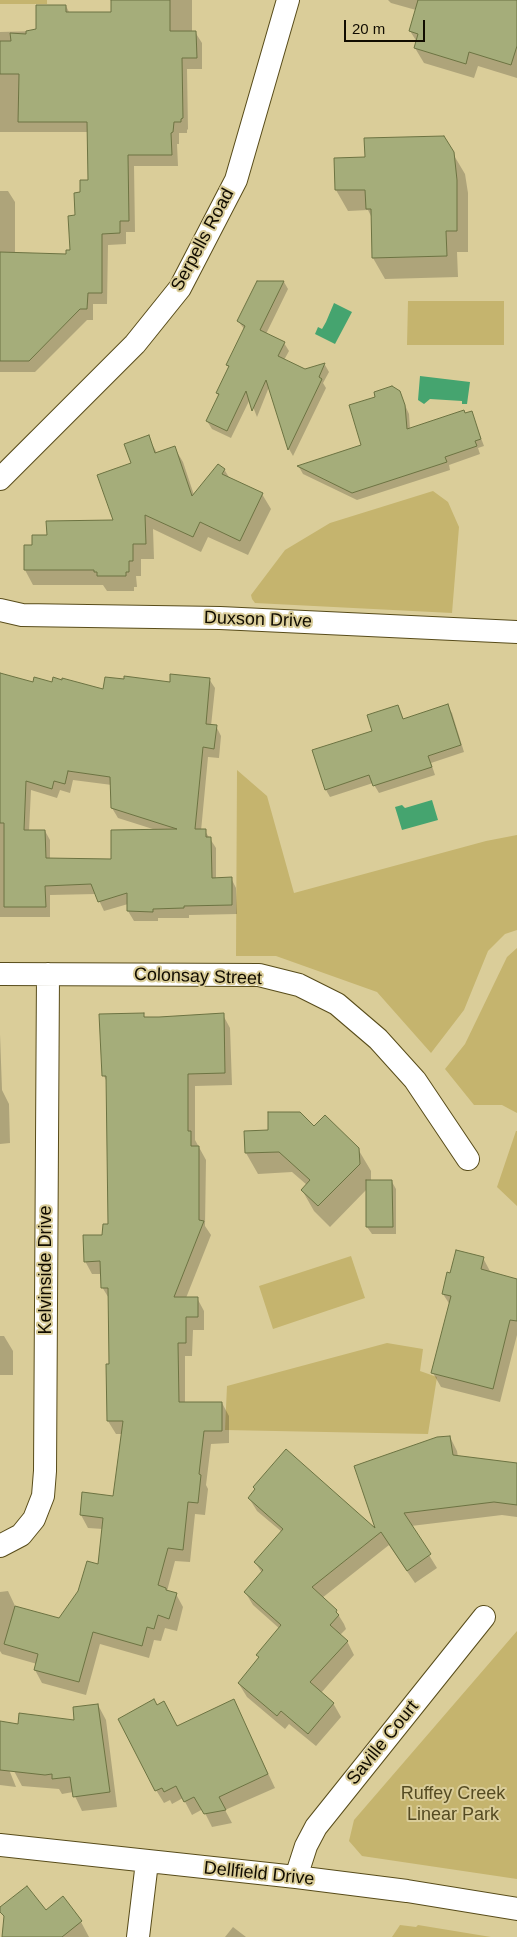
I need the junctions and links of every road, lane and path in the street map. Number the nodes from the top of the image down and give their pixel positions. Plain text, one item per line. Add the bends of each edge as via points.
1 (288, 0) edge
2 (0, 479) edge
3 (0, 610) edge
4 (517, 632) edge
5 (0, 974) edge
6 (48, 974) junction
7 (468, 1159) dead end
8 (0, 1546) edge
9 (484, 1617) dead end
10 (0, 1845) edge
11 (147, 1862) junction
12 (296, 1878) junction
13 (517, 1909) edge
14 (138, 1937) edge

1 - 2 street, Serpells Road via 236,180 180,288 135,344
3 - 4 street, Duxson Drive via 22,615 220,618
5 - 6 street, Colonsay Street
6 - 7 street, Colonsay Street via 259,975 299,985 337,1004 378,1039 415,1080
6 - 8 street, Kelvinside Drive via 43,1496 34,1519 21,1535
9 - 12 street, Saville Court via 316,1827
10 - 11 street, Dellfield Drive
11 - 12 street, Dellfield Drive
11 - 14 street
12 - 13 street, Dellfield Drive via 407,1891

